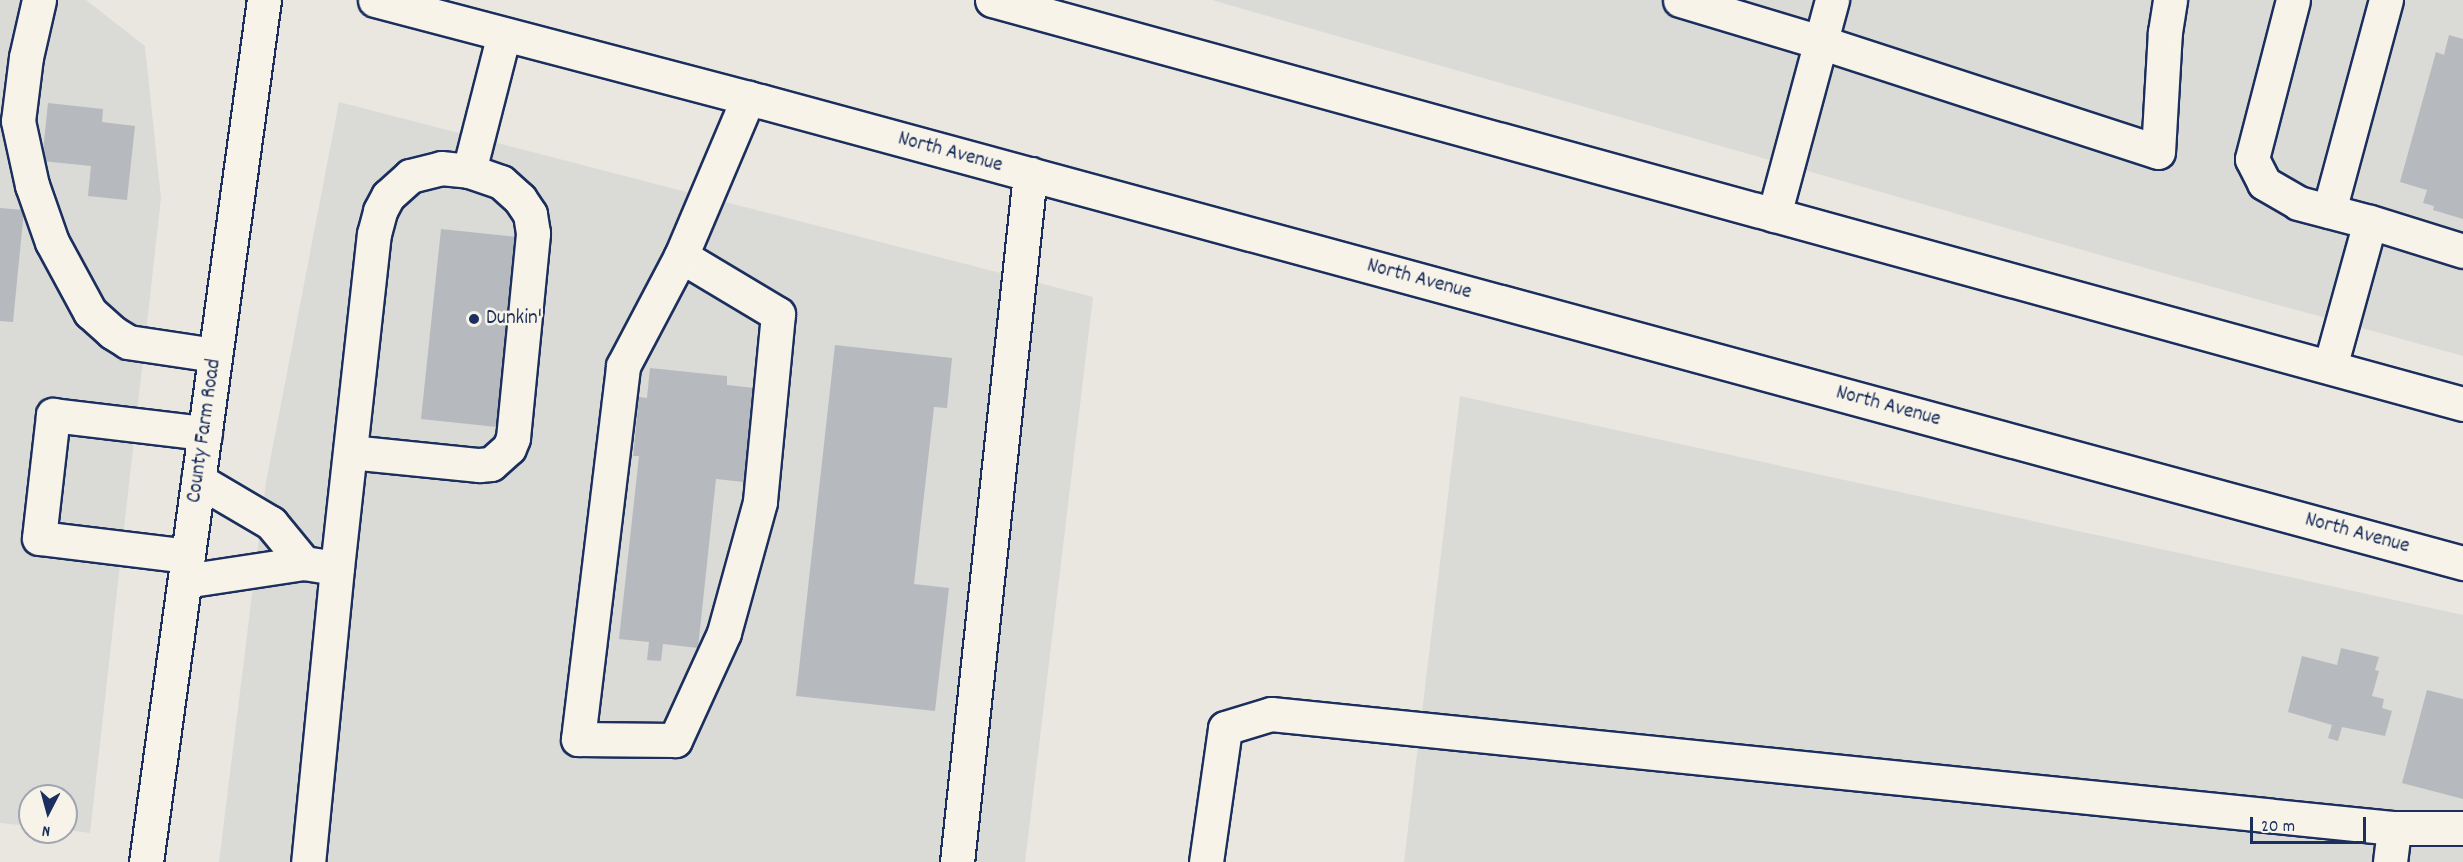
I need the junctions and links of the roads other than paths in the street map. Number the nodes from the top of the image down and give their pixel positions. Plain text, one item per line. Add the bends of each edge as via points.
1 (39, 0) edge
2 (264, 0) edge
3 (375, 0) edge
4 (992, 0) edge
5 (1680, 0) edge
6 (1832, 0) edge
7 (2170, 0) edge
8 (2293, 0) edge
9 (2386, 0) edge
10 (1066, 10) edge
11 (504, 34) junction
12 (1820, 42) junction
13 (747, 98) junction
14 (469, 171) junction
15 (1030, 174) junction
16 (2329, 211) junction
17 (1774, 215) junction
18 (2370, 222) junction
19 (2463, 251) edge
20 (681, 256) junction
21 (215, 355) junction
22 (2330, 367) junction
23 (2463, 404) edge
24 (205, 433) junction
25 (350, 452) junction
26 (198, 480) junction
27 (304, 562) junction
28 (2463, 563) edge
29 (337, 568) junction
30 (186, 569) junction
31 (2394, 828) junction
32 (2463, 828) edge
33 (146, 862) edge
34 (308, 862) edge
35 (957, 862) edge
36 (1206, 862) edge
37 (2390, 862) edge

1 - 21 main road via 26,57 18,121 32,185 52,242 90,312 112,332 128,342
2 - 21 main road, County Farm Road
3 - 11 main road, North Avenue
4 - 10 main road
5 - 12 main road
6 - 12 main road
7 - 12 main road via 2158,152
8 - 16 main road via 2252,159 2264,183 2298,203
9 - 16 main road
10 - 17 main road
11 - 13 main road, North Avenue
11 - 14 main road
12 - 17 main road
13 - 15 main road, North Avenue
13 - 20 main road
14 - 25 main road via 441,168 410,176 388,196 380,211 374,234
14 - 25 main road via 501,182 520,199 530,214 533,233 509,448 491,464 479,465
15 - 28 main road, North Avenue
15 - 35 main road
16 - 18 main road
17 - 22 main road
18 - 19 main road
18 - 22 main road
20 - 20 main road via 778,314 760,502 724,633 675,740 578,739 623,366
21 - 24 main road, County Farm Road
22 - 23 main road
24 - 26 main road, County Farm Road
24 - 30 main road via 53,416 39,538
25 - 29 main road
26 - 27 main road via 271,523
26 - 30 main road, County Farm Road
27 - 29 main road
27 - 30 main road
29 - 34 main road
30 - 33 main road, County Farm Road
31 - 32 main road
31 - 36 main road via 1271,714 1225,728
31 - 37 main road

